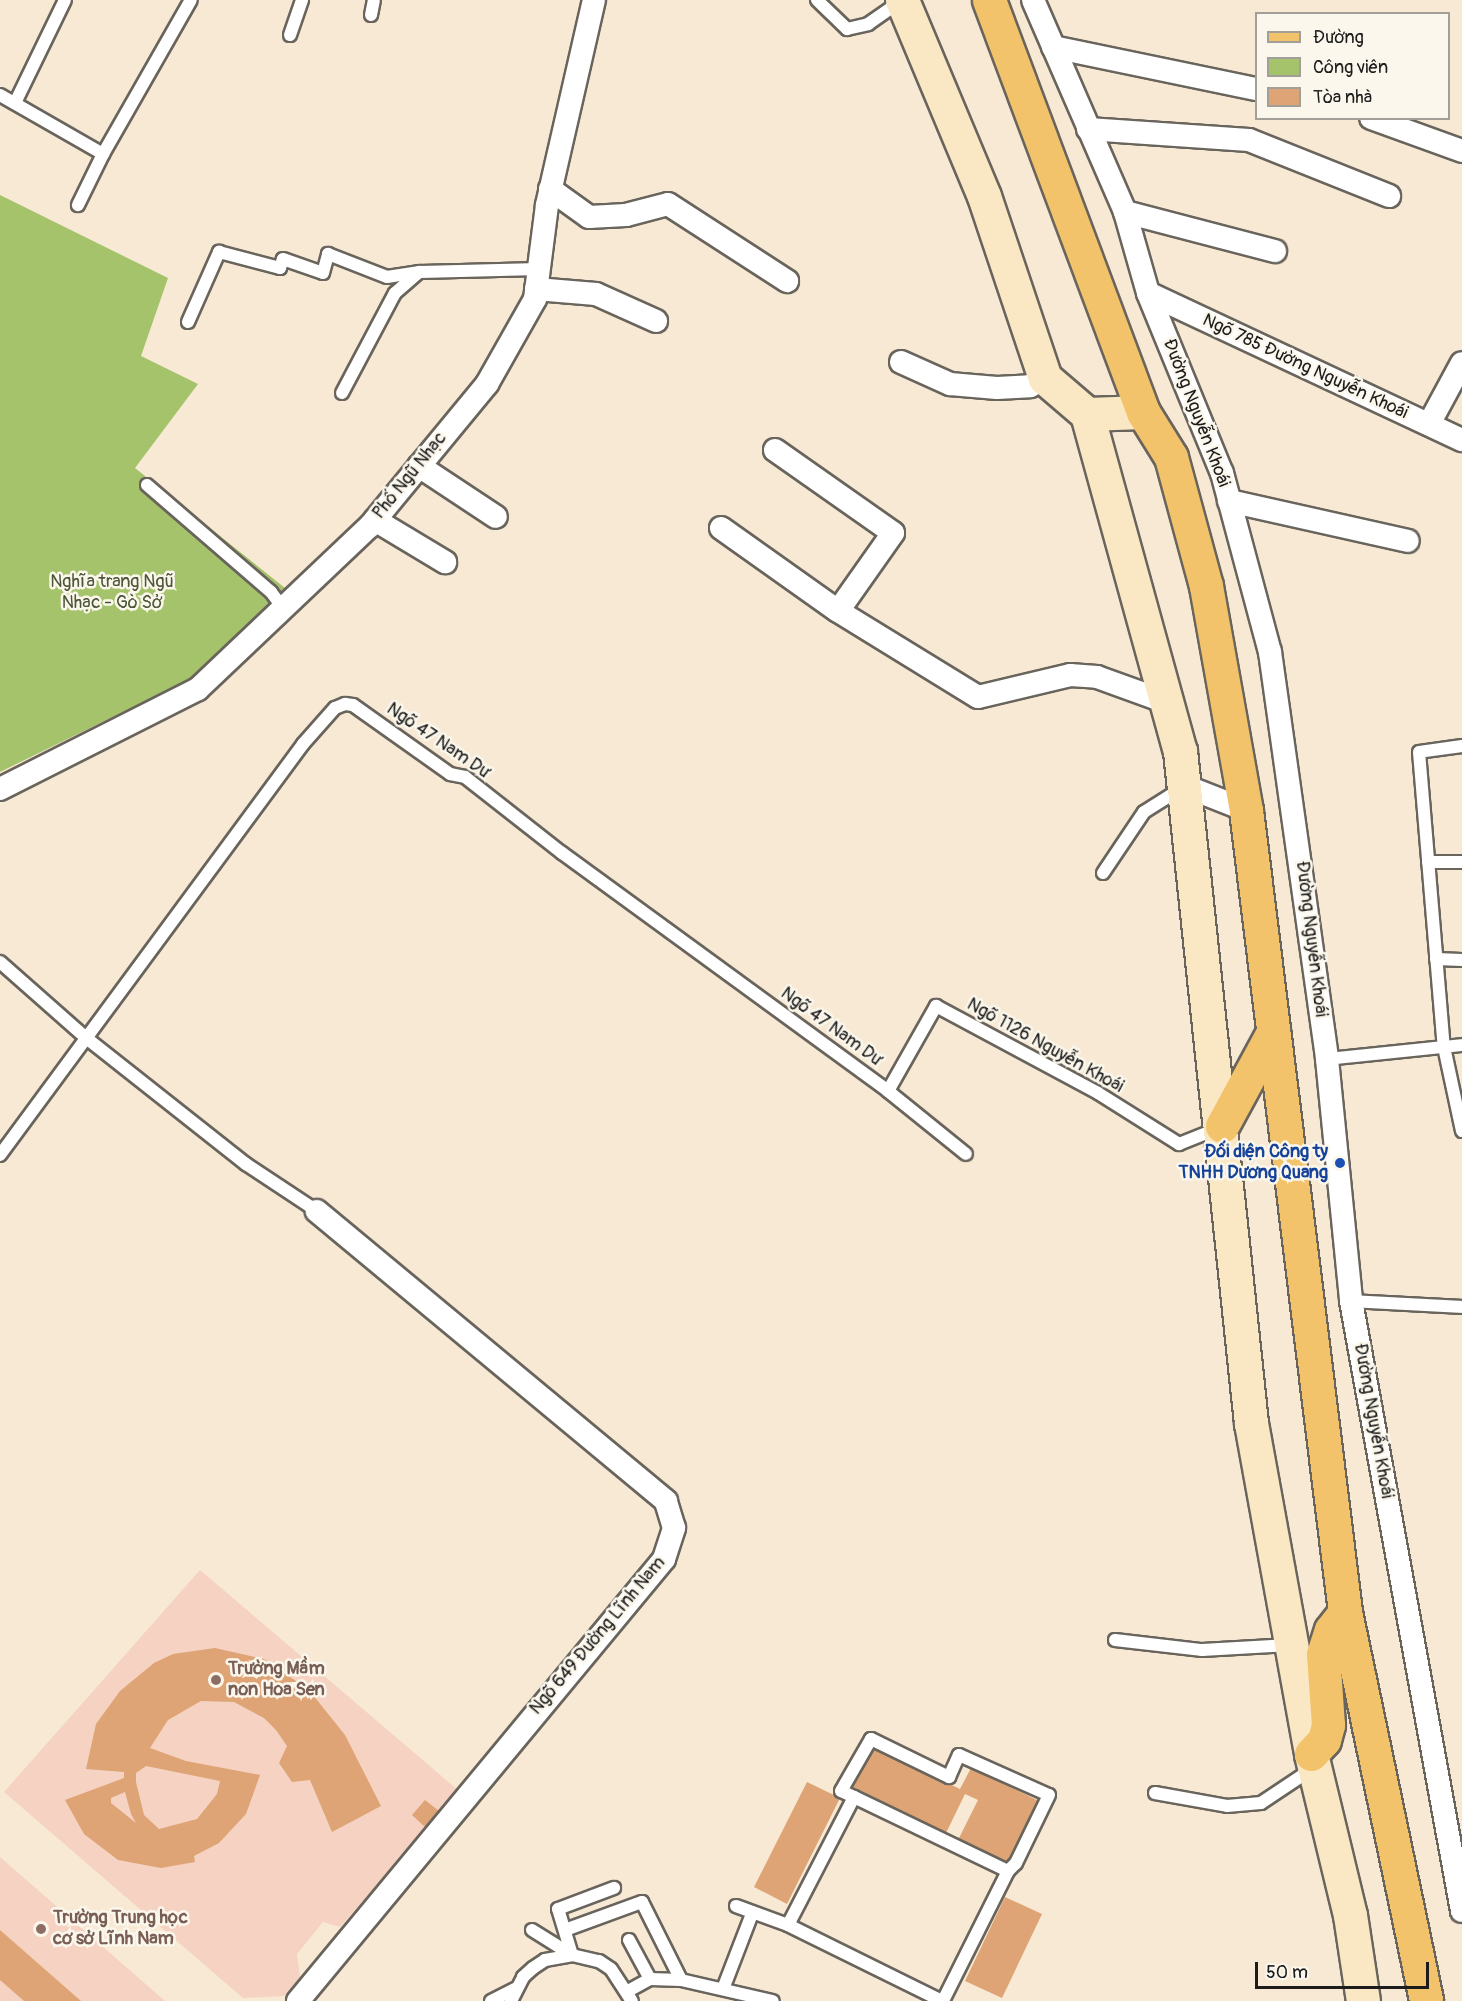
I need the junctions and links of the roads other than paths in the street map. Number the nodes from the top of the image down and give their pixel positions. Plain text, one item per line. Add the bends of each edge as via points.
1 (65, 0) edge
2 (191, 0) edge
3 (302, 0) edge
4 (374, 0) edge
5 (594, 0) edge
6 (817, 0) edge
7 (902, 0) edge
8 (989, 0) edge
9 (1033, 0) edge
10 (371, 15) dead end
11 (290, 35) dead end
12 (1053, 47) junction
13 (1255, 89) edge
14 (0, 95) edge
15 (15, 104) junction
16 (1377, 120) edge
17 (1088, 129) junction
18 (1462, 151) edge
19 (103, 154) junction
20 (550, 189) junction
21 (1389, 196) dead end
22 (78, 205) dead end
23 (1125, 212) junction
24 (1275, 251) dead end
25 (420, 272) junction
26 (538, 279) junction
27 (787, 281) dead end
28 (1149, 293) junction
29 (656, 321) dead end
30 (188, 322) dead end
31 (901, 362) dead end
32 (1462, 363) edge
33 (1045, 378) junction
34 (342, 393) dead end
35 (1143, 412) junction
36 (1087, 414) junction
37 (1429, 424) junction
38 (1462, 440) edge
39 (775, 450) dead end
40 (419, 466) junction
41 (147, 485) dead end
42 (1229, 501) junction
43 (496, 517) dead end
44 (375, 520) junction
45 (721, 528) dead end
46 (1408, 541) dead end
47 (445, 562) dead end
48 (284, 609) junction
49 (838, 611) junction
50 (1169, 704) junction
51 (1462, 746) edge
52 (1185, 786) junction
53 (0, 789) edge
54 (1246, 810) junction
55 (1428, 862) junction
56 (1462, 862) edge
57 (1103, 873) dead end
58 (1436, 959) junction
59 (1462, 960) edge
60 (0, 962) edge
61 (1273, 1032) junction
62 (85, 1037) junction
63 (1462, 1046) edge
64 (1444, 1047) junction
65 (1326, 1059) junction
66 (888, 1091) junction
67 (1222, 1126) junction
68 (1462, 1131) edge
69 (966, 1154) dead end
70 (0, 1155) edge
71 (317, 1211) joint
72 (1351, 1301) junction
73 (1462, 1307) edge
74 (1345, 1612) junction
75 (1115, 1640) dead end
76 (1292, 1644) junction
77 (1311, 1754) junction
78 (1155, 1793) dead end
79 (854, 1797) junction
80 (1008, 1871) junction
81 (614, 1888) dead end
82 (736, 1906) dead end
83 (1462, 1911) edge
84 (752, 1914) junction
85 (788, 1925) junction
86 (532, 1930) dead end
87 (565, 1930) junction
88 (629, 1940) dead end
89 (572, 1955) junction
90 (650, 1979) junction
91 (681, 1980) junction
92 (723, 1989) junction
93 (513, 1995) edge
94 (630, 1996) edge
95 (298, 2001) edge
96 (491, 2001) edge
97 (773, 2001) edge
98 (943, 2001) edge
99 (1362, 2001) edge
100 (1426, 2001) edge

1 - 15 lane
2 - 19 lane
3 - 11 lane
4 - 10 lane
5 - 20 street, Phố Ngũ Nhạc
6 - 7 lane via 847,29 868,24
7 - 33 street via 984,196
8 - 35 main road
9 - 12 street, Đường Nguyễn Khoái
12 - 13 street
12 - 17 street, Đường Nguyễn Khoái
14 - 15 lane
15 - 19 lane
16 - 18 street
17 - 21 street via 1249,140
17 - 23 street, Đường Nguyễn Khoái
19 - 22 lane
20 - 26 street, Phố Ngũ Nhạc
20 - 27 street via 588,216 626,215 668,204
23 - 24 street
23 - 28 street, Đường Nguyễn Khoái
25 - 26 lane
25 - 30 lane via 387,277 328,254 323,273 283,260 280,268 219,252
25 - 34 lane via 394,293
26 - 29 street via 596,294
26 - 40 street, Phố Ngũ Nhạc via 535,299 487,384
28 - 37 street, Ngõ 785 Đường Nguyễn Khoái
28 - 42 street, Đường Nguyễn Khoái via 1222,473
31 - 33 street via 950,384 1029,386
32 - 37 street
33 - 36 street
35 - 36 street
35 - 54 main road via 1172,457 1206,586
36 - 50 street
37 - 38 street, Ngõ 785 Đường Nguyễn Khoái
39 - 49 street via 893,533
40 - 43 street
40 - 44 street, Phố Ngũ Nhạc
41 - 48 lane via 271,592
42 - 46 street
42 - 65 street, Đường Nguyễn Khoái via 1270,652 1281,714
44 - 47 street
44 - 48 street, Phố Ngũ Nhạc
45 - 49 street
48 - 53 street, Phố Ngũ Nhạc via 198,690
49 - 50 street via 978,697 1070,675 1097,677
50 - 52 street
51 - 55 lane via 1419,752
52 - 54 street
52 - 57 lane via 1144,812
52 - 67 street
54 - 61 main road
55 - 56 lane
55 - 58 lane
58 - 59 lane
58 - 64 lane
60 - 62 lane
61 - 67 main road
61 - 74 main road
62 - 66 lane, Ngõ 47 Nam Dư via 164,938 303,744 335,708 345,704 353,705 450,774 465,777 562,853
62 - 70 lane, Ngõ 47 Nam Dư
62 - 71 lane via 246,1164
63 - 64 lane
64 - 65 lane
64 - 68 lane
65 - 72 street, Đường Nguyễn Khoái
66 - 67 lane, Ngõ 1126 Nguyễn Khoái via 936,1006 1098,1094 1179,1144
66 - 69 lane, Ngõ 47 Nam Dư
67 - 76 street via 1251,1423
71 - 95 street, Ngõ 649 Đường Lĩnh Nam via 666,1501 674,1528 664,1559
72 - 73 lane
72 - 83 street, Đường Nguyễn Khoái
74 - 77 main road via 1331,1630 1323,1654 1328,1725 1324,1740
74 - 100 main road
75 - 76 lane via 1202,1650
76 - 77 street
77 - 78 lane via 1303,1775 1261,1803 1227,1806
77 - 99 street via 1350,1915
79 - 80 lane
79 - 80 lane via 841,1791 871,1739 949,1777 959,1755 1049,1795 1016,1863
79 - 85 lane
80 - 98 lane
81 - 87 lane via 558,1909
82 - 84 lane
84 - 85 lane
84 - 92 lane
85 - 98 lane
86 - 89 lane
87 - 89 lane
87 - 91 lane via 642,1902
88 - 90 lane
89 - 93 lane via 545,1960 523,1977
89 - 94 lane via 599,1961 621,1979
90 - 91 lane
90 - 94 lane
91 - 92 lane
92 - 97 lane
93 - 96 lane

